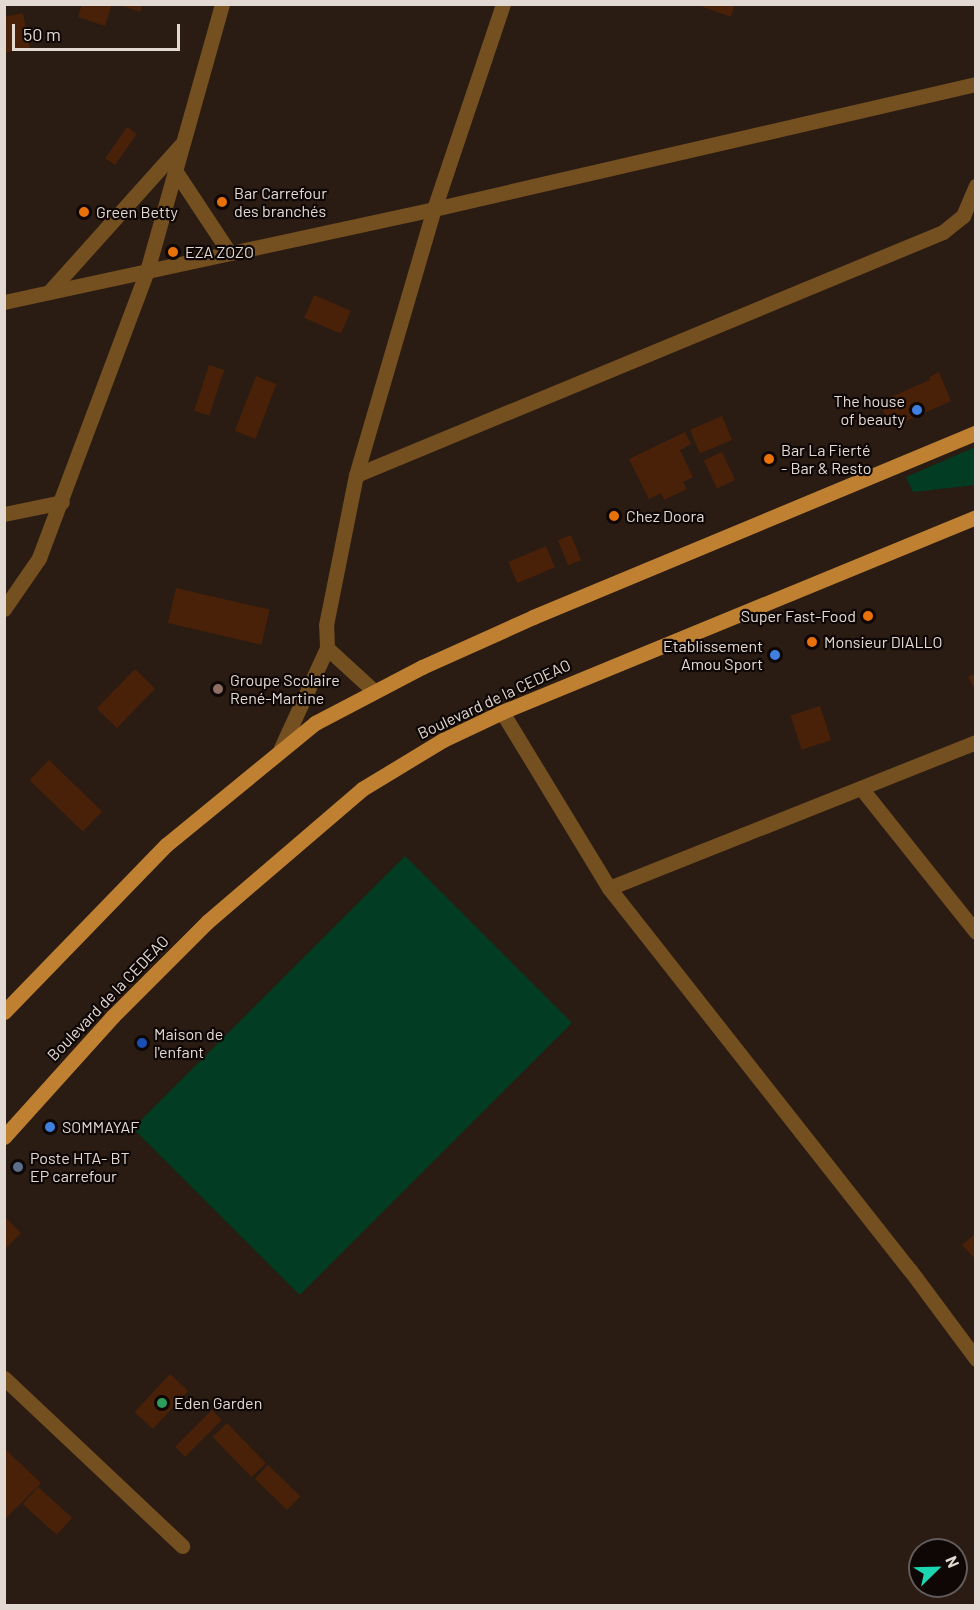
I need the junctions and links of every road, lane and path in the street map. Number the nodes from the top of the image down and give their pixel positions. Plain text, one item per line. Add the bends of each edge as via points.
1 (222, 4) edge
2 (503, 4) edge
3 (975, 84) edge
4 (184, 141) junction
5 (176, 172) junction
6 (975, 186) edge
7 (434, 209) junction
8 (229, 252) junction
9 (147, 271) junction
10 (49, 292) junction
11 (4, 302) edge
12 (975, 433) edge
13 (356, 475) junction
14 (62, 502) junction
15 (4, 514) edge
16 (975, 517) edge
17 (4, 609) edge
18 (327, 648) junction
19 (374, 691) junction
20 (502, 712) junction
21 (975, 742) edge
22 (281, 748) junction
23 (861, 788) junction
24 (609, 888) junction
25 (975, 932) edge
26 (4, 1012) edge
27 (4, 1137) edge
28 (975, 1359) edge
29 (4, 1377) edge
30 (182, 1546) dead end

1 - 4 street
2 - 7 street
3 - 7 street
4 - 5 street
4 - 10 street
5 - 8 street
5 - 9 street
6 - 13 street via 963,216 943,232
7 - 8 street
7 - 13 street
8 - 9 street
9 - 10 street
9 - 14 street
10 - 11 street
12 - 19 main road via 533,617
13 - 18 street via 326,624
14 - 15 street
14 - 17 street via 39,558
16 - 20 main road, Boulevard de la CEDEAO
18 - 19 street
18 - 22 street
19 - 22 main road via 315,723
20 - 24 street
20 - 27 main road, Boulevard de la CEDEAO via 443,740 362,789 293,844 112,1016
21 - 23 street
22 - 26 main road via 166,845
23 - 24 street
23 - 25 street
24 - 28 street via 910,1270
29 - 30 street

